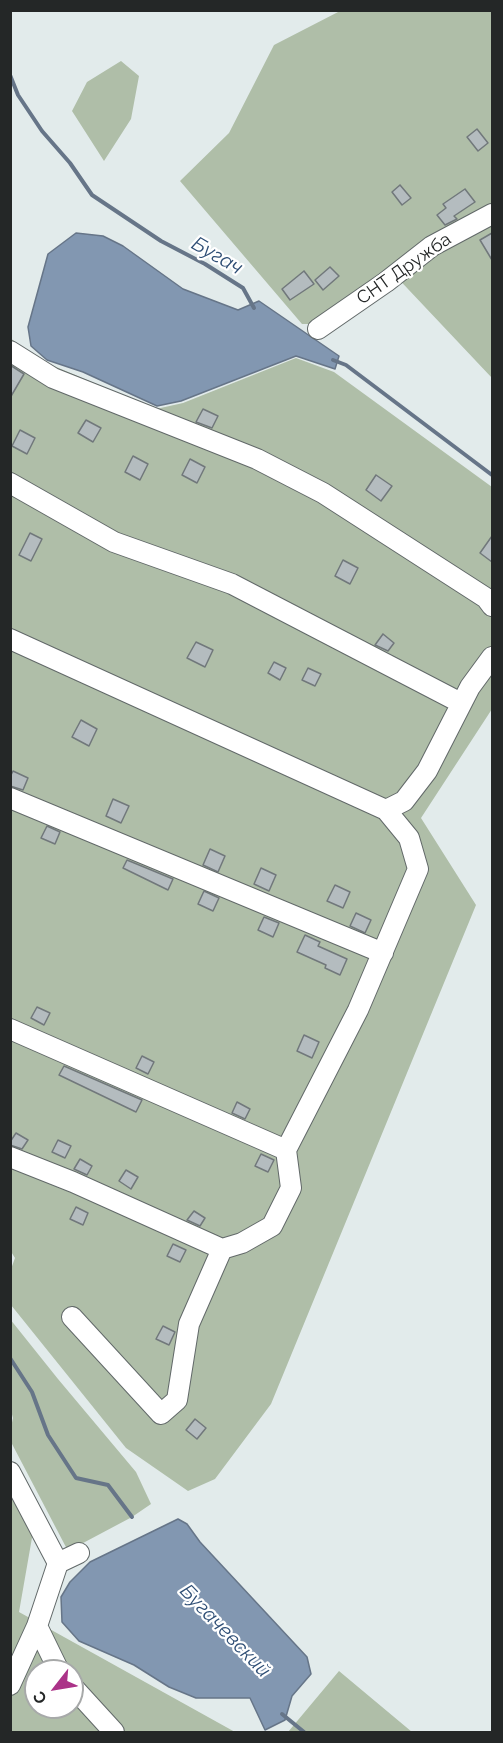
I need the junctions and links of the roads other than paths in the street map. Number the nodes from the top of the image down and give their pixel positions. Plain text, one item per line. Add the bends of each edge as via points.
1 (492, 214) edge
2 (318, 329) dead end
3 (10, 351) edge
4 (10, 483) edge
5 (492, 606) edge
6 (10, 639) edge
7 (492, 657) edge
8 (461, 704) junction
9 (10, 798) edge
10 (386, 810) junction
11 (383, 953) junction
12 (10, 1029) edge
13 (286, 1150) junction
14 (10, 1157) edge
15 (222, 1249) junction
16 (72, 1317) dead end
17 (10, 1472) edge
18 (79, 1554) dead end
19 (58, 1563) junction
20 (37, 1626) junction
21 (53, 1659) edge
22 (10, 1685) edge
23 (84, 1699) edge
24 (114, 1732) edge

1 - 2 street, СНТ Дружба via 432,246
3 - 5 street via 53,378 256,459 323,493 486,598
4 - 8 street via 114,542 232,584
6 - 10 street
7 - 8 street
8 - 10 street via 427,771 404,801
9 - 11 street
10 - 11 street via 409,838 418,869
11 - 13 street
12 - 13 street
13 - 15 street via 291,1188 272,1226
14 - 15 street
15 - 16 street via 189,1324 177,1400 161,1414
17 - 19 street
18 - 19 street
19 - 20 street
20 - 21 street
20 - 22 street
23 - 24 street

